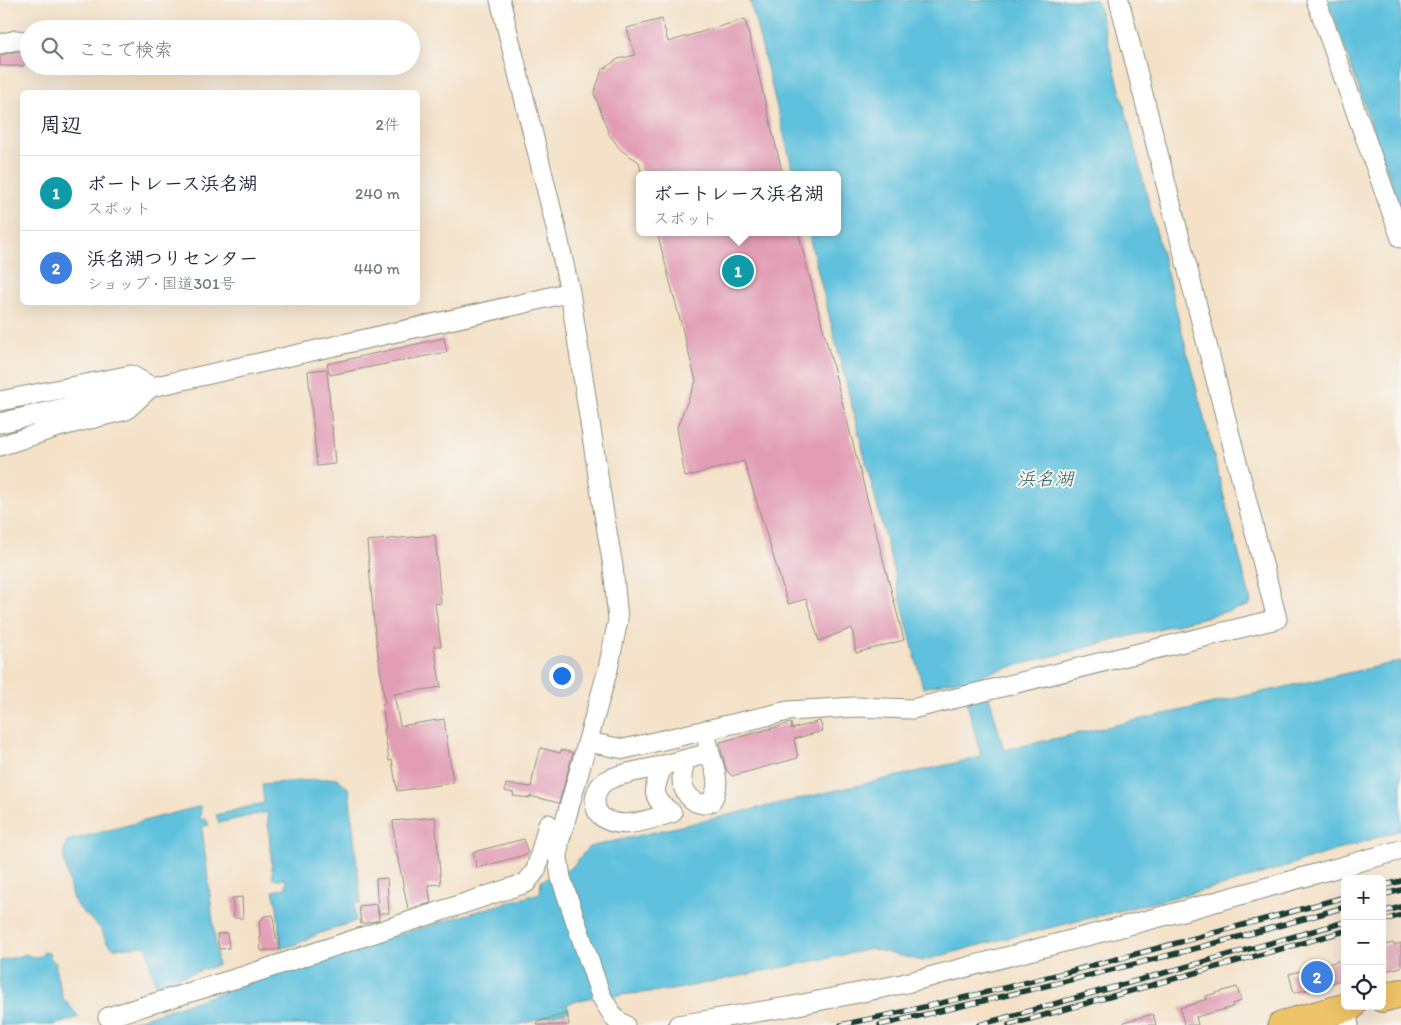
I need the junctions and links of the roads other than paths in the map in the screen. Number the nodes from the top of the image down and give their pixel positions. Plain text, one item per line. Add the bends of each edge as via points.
1 (500, 0) edge
2 (1119, 0) edge
3 (1316, 0) edge
4 (20, 40) edge
5 (0, 44) edge
6 (1401, 238) edge
7 (570, 292) junction
8 (152, 387) junction
9 (0, 401) edge
10 (0, 423) edge
11 (0, 446) edge
12 (705, 730) junction
13 (588, 742) junction
14 (710, 753) junction
15 (686, 759) junction
16 (663, 765) junction
17 (703, 804) junction
18 (672, 813) junction
19 (548, 824) dead end
20 (1401, 850) edge
21 (1401, 993) edge
22 (1386, 997) edge
23 (1348, 1013) edge
24 (108, 1017) dead end
25 (616, 1023) edge
26 (1292, 1024) edge
27 (678, 1025) edge

1 - 7 street
2 - 12 street via 1276,619 912,709 788,711
3 - 6 street
4 - 5 street
7 - 8 street
7 - 13 street via 613,566 618,620
8 - 9 street via 131,376
8 - 10 street
8 - 11 street via 126,410
12 - 13 street via 624,749
12 - 14 street
13 - 25 street via 559,843 558,857 601,996
14 - 15 street
14 - 17 street via 718,785 711,802
15 - 16 street
15 - 17 street via 682,780 685,791 690,798
16 - 18 street via 655,790 664,807
16 - 18 street via 605,781 596,792 596,807 598,814 619,824
17 - 18 street
19 - 24 street via 536,870 526,883
20 - 27 street via 902,984
21 - 22 highway
23 - 26 highway

